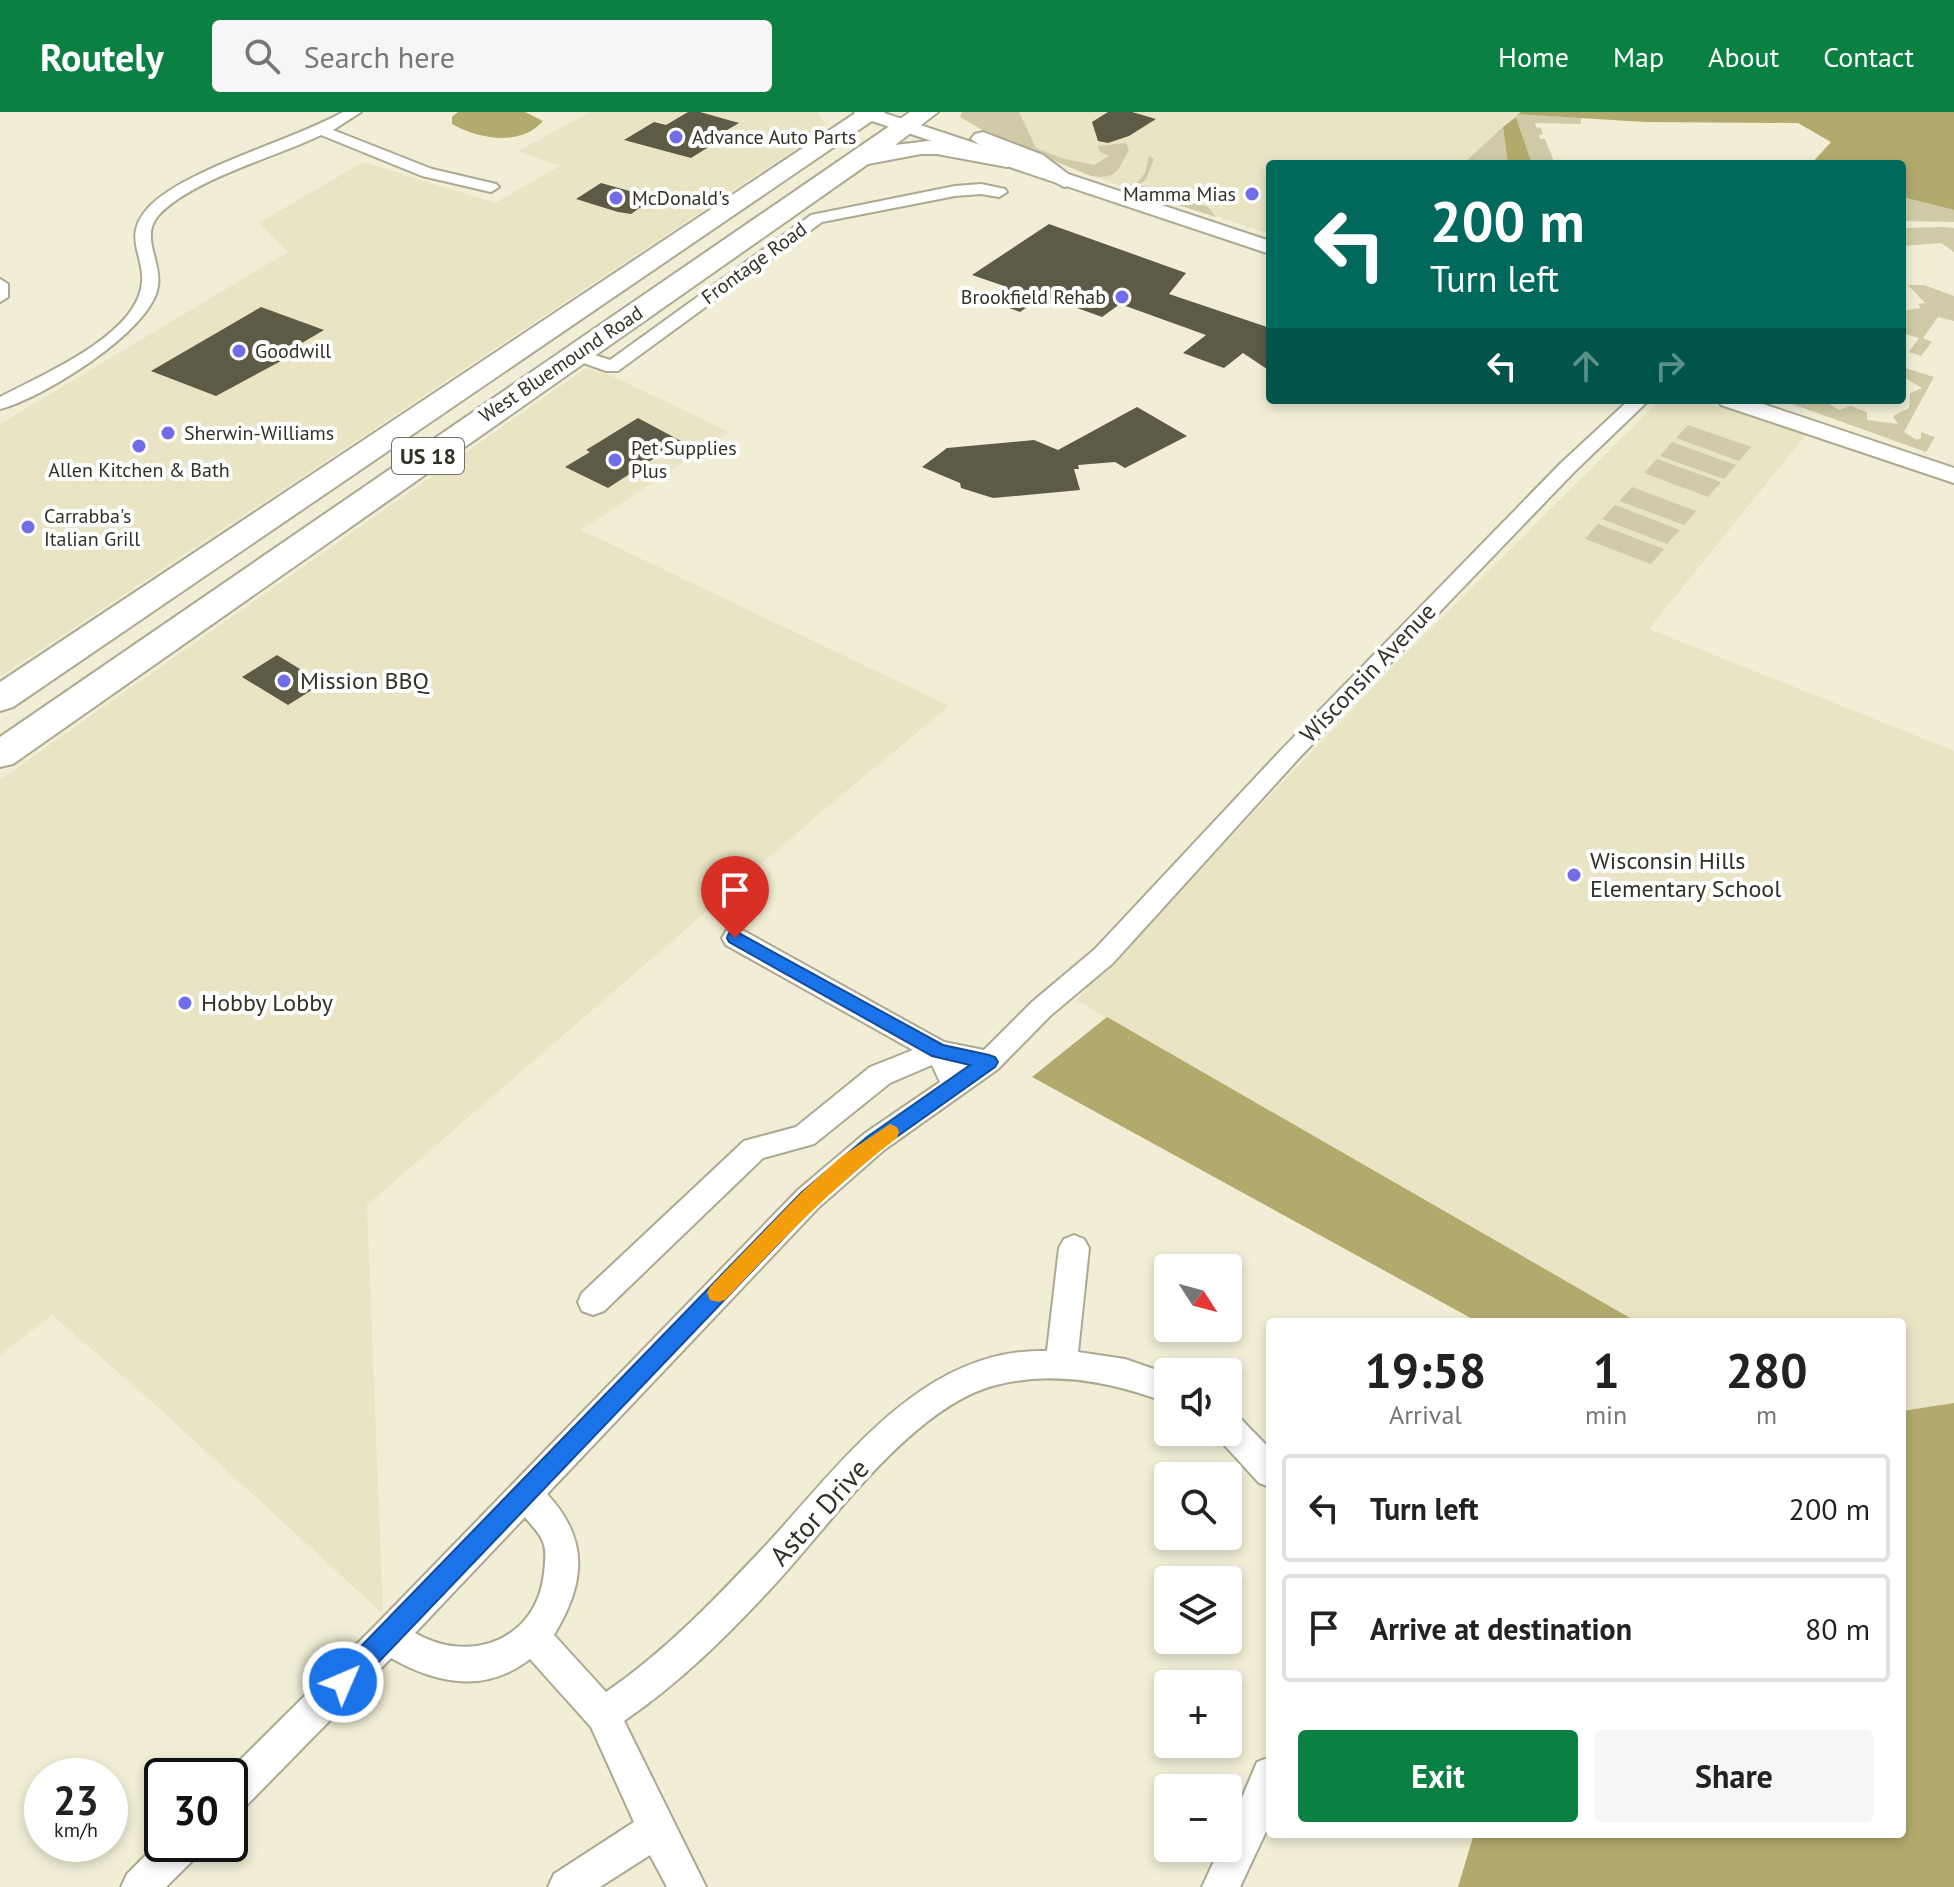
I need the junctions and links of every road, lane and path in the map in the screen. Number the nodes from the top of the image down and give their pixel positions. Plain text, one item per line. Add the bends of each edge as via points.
1 (354, 112) edge
2 (948, 112) edge
3 (868, 113) edge
4 (827, 114) edge
5 (912, 117) edge
6 (321, 130) junction
7 (816, 150) junction
8 (857, 160) junction
9 (1007, 160) junction
10 (1064, 180) junction
11 (491, 187) dead end
12 (999, 192) dead end
13 (1266, 247) edge
14 (0, 284) edge
15 (0, 297) edge
16 (624, 321) junction
17 (525, 345) junction
18 (576, 354) junction
19 (515, 396) junction
20 (0, 404) edge
21 (1636, 404) edge
22 (1741, 404) edge
23 (363, 456) junction
24 (1954, 476) edge
25 (97, 688) junction
26 (0, 699) edge
27 (0, 755) edge
28 (735, 938) dead end
29 (938, 1051) junction
30 (989, 1062) junction
31 (956, 1087) junction
32 (1074, 1248) dead end
33 (593, 1302) dead end
34 (1061, 1363) junction
35 (1154, 1384) edge
36 (1242, 1442) edge
37 (1266, 1468) edge
38 (525, 1494) junction
39 (388, 1637) junction
40 (533, 1637) junction
41 (603, 1715) junction
42 (248, 1778) edge
43 (1266, 1787) edge
44 (656, 1829) junction
45 (165, 1862) edge
46 (140, 1887) edge
47 (567, 1887) edge
48 (687, 1887) edge
49 (1221, 1887) edge

1 - 6 street
2 - 10 main road via 958,126 1034,160
3 - 5 street
3 - 7 main road, West Bluemound Road / US 18
3 - 16 main road via 873,121 865,136 733,226 667,278
4 - 7 main road via 829,134
5 - 8 main road, West Bluemound Road / US 18
5 - 9 street
6 - 11 street via 427,173
6 - 20 street via 208,178 160,206 141,234 150,287 141,308 108,343
7 - 17 main road, West Bluemound Road / US 18
8 - 9 main road via 921,147
8 - 16 main road, West Bluemound Road / US 18
9 - 10 street
10 - 13 street
12 - 18 street, Frontage Road via 955,191 817,218 612,367
14 - 15 street
16 - 18 main road, West Bluemound Road / US 18
17 - 19 main road via 531,356
17 - 23 main road, West Bluemound Road / US 18
18 - 19 main road, West Bluemound Road / US 18
19 - 25 main road, West Bluemound Road / US 18
21 - 30 street, Wisconsin Avenue via 1312,731 1094,965
22 - 24 street
23 - 25 main road via 302,515 92,667 88,674
23 - 26 main road, West Bluemound Road / US 18
25 - 27 main road, West Bluemound Road / US 18
28 - 29 street
29 - 30 street
29 - 31 street
29 - 33 street via 880,1075 804,1136 754,1149
30 - 31 street, Wisconsin Avenue
31 - 38 street, Wisconsin Avenue via 874,1142 808,1199
32 - 34 street
34 - 35 street, Astor Drive via 1117,1370
34 - 41 street, Astor Drive via 982,1374 929,1400 893,1431 689,1650
36 - 37 street
38 - 39 street, Wisconsin Avenue
38 - 40 street via 557,1532 562,1552 554,1607
39 - 40 street via 450,1666 505,1656
39 - 42 street, Wisconsin Avenue
40 - 41 street
41 - 44 street
43 - 49 street
44 - 47 street
44 - 48 street
45 - 46 street

